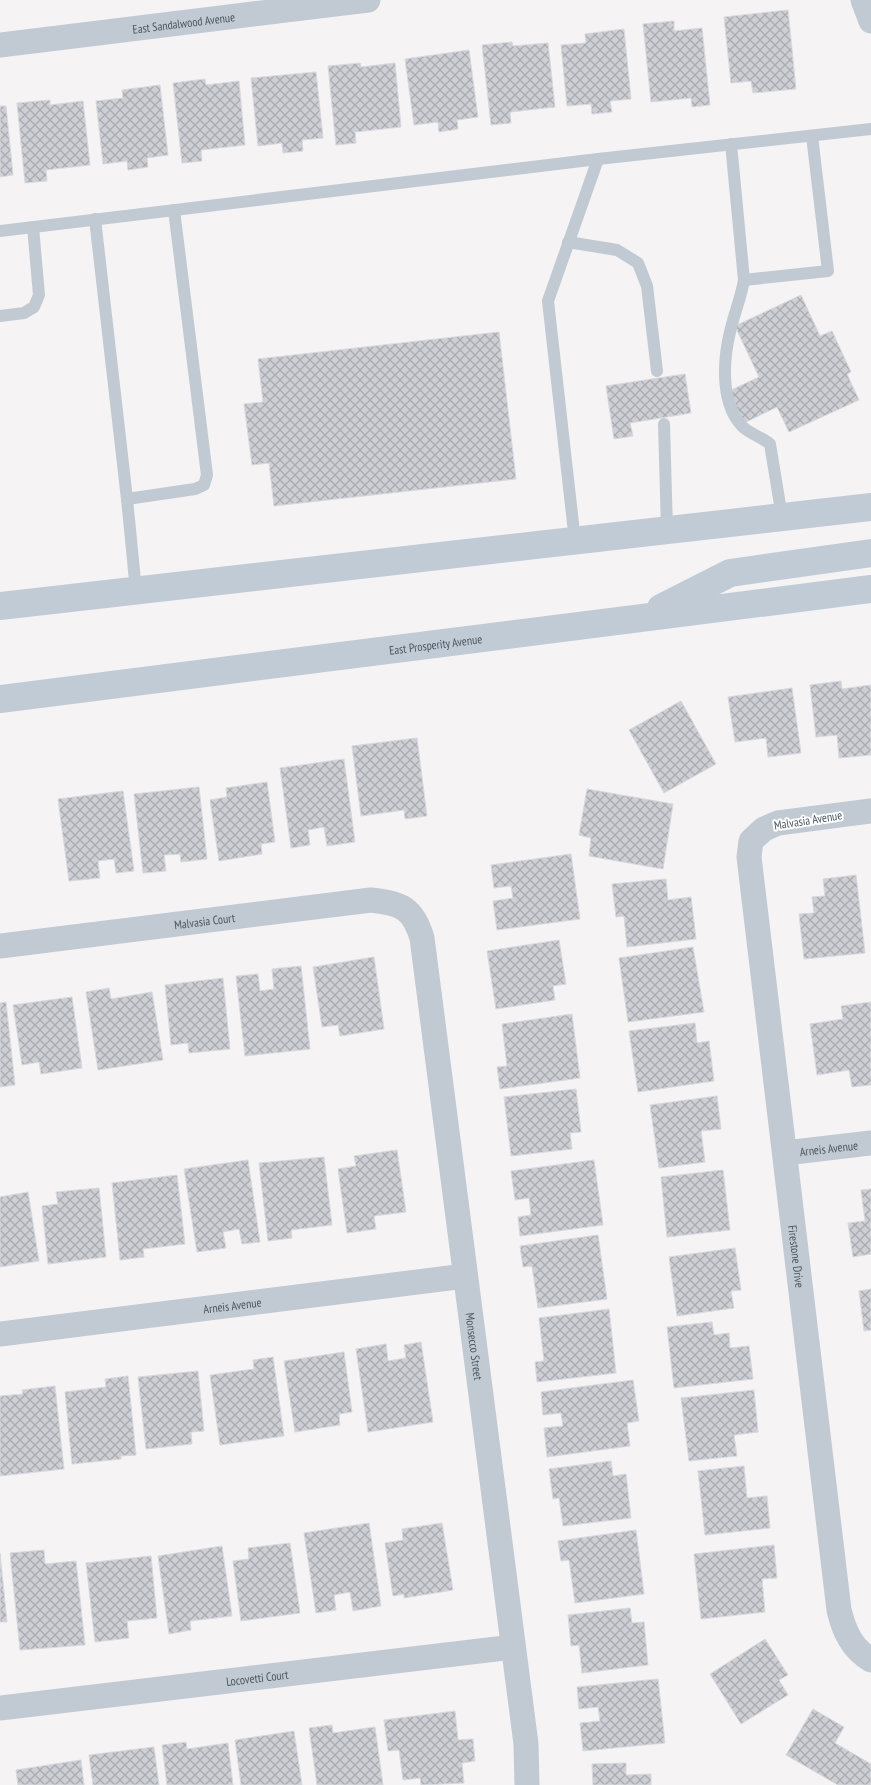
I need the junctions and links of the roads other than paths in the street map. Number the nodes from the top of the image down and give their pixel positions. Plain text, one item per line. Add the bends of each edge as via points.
1 (368, 0) edge
2 (862, 0) edge
3 (871, 21) edge
4 (0, 45) edge
5 (871, 129) edge
6 (812, 136) junction
7 (731, 144) junction
8 (598, 159) junction
9 (174, 210) junction
10 (95, 219) junction
11 (33, 227) junction
12 (0, 231) edge
13 (568, 242) junction
14 (744, 280) junction
15 (0, 316) edge
16 (657, 370) dead end
17 (664, 424) dead end
18 (127, 498) junction
19 (871, 507) edge
20 (782, 517) junction
21 (668, 530) junction
22 (575, 541) junction
23 (871, 553) edge
24 (871, 589) edge
25 (136, 591) junction
26 (0, 606) edge
27 (644, 616) junction
28 (0, 699) edge
29 (871, 811) edge
30 (751, 841) joint
31 (408, 910) joint
32 (0, 946) edge
33 (871, 1143) edge
34 (786, 1153) junction
35 (465, 1276) junction
36 (0, 1334) edge
37 (513, 1647) junction
38 (871, 1660) edge
39 (0, 1708) edge
40 (527, 1785) edge

1 - 4 street, East Sandalwood Avenue
2 - 3 street
5 - 6 lane
6 - 7 lane
6 - 14 lane via 828,271
7 - 8 lane
7 - 14 lane
8 - 9 lane
8 - 13 lane
9 - 10 lane
9 - 18 lane via 207,475 204,484 195,489
10 - 11 lane
10 - 18 lane
11 - 12 lane
11 - 15 lane via 39,295 34,307 24,313
13 - 16 lane via 617,250 638,263 647,286
13 - 22 lane via 548,300
14 - 20 lane via 730,332 727,393 730,408 745,428 770,444
17 - 21 lane
18 - 25 lane
19 - 20 main road
20 - 21 main road
21 - 22 main road
22 - 25 main road
23 - 27 main road via 730,573
24 - 27 main road, East Prosperity Avenue
25 - 26 main road
27 - 28 main road, East Prosperity Avenue
29 - 30 street, Malvasia Avenue via 778,823 764,829
30 - 34 street, Firestone Drive via 751,875
31 - 32 street, Malvasia Court via 393,902 372,900
31 - 35 street, Monsecco Street via 418,924 422,938
33 - 34 street, Arneis Avenue
34 - 38 street, Firestone Drive via 839,1610 850,1640 862,1655
35 - 36 street, Arneis Avenue
35 - 37 street, Monsecco Street
37 - 39 street, Locovetti Court
37 - 40 street, Monsecco Street via 526,1744

